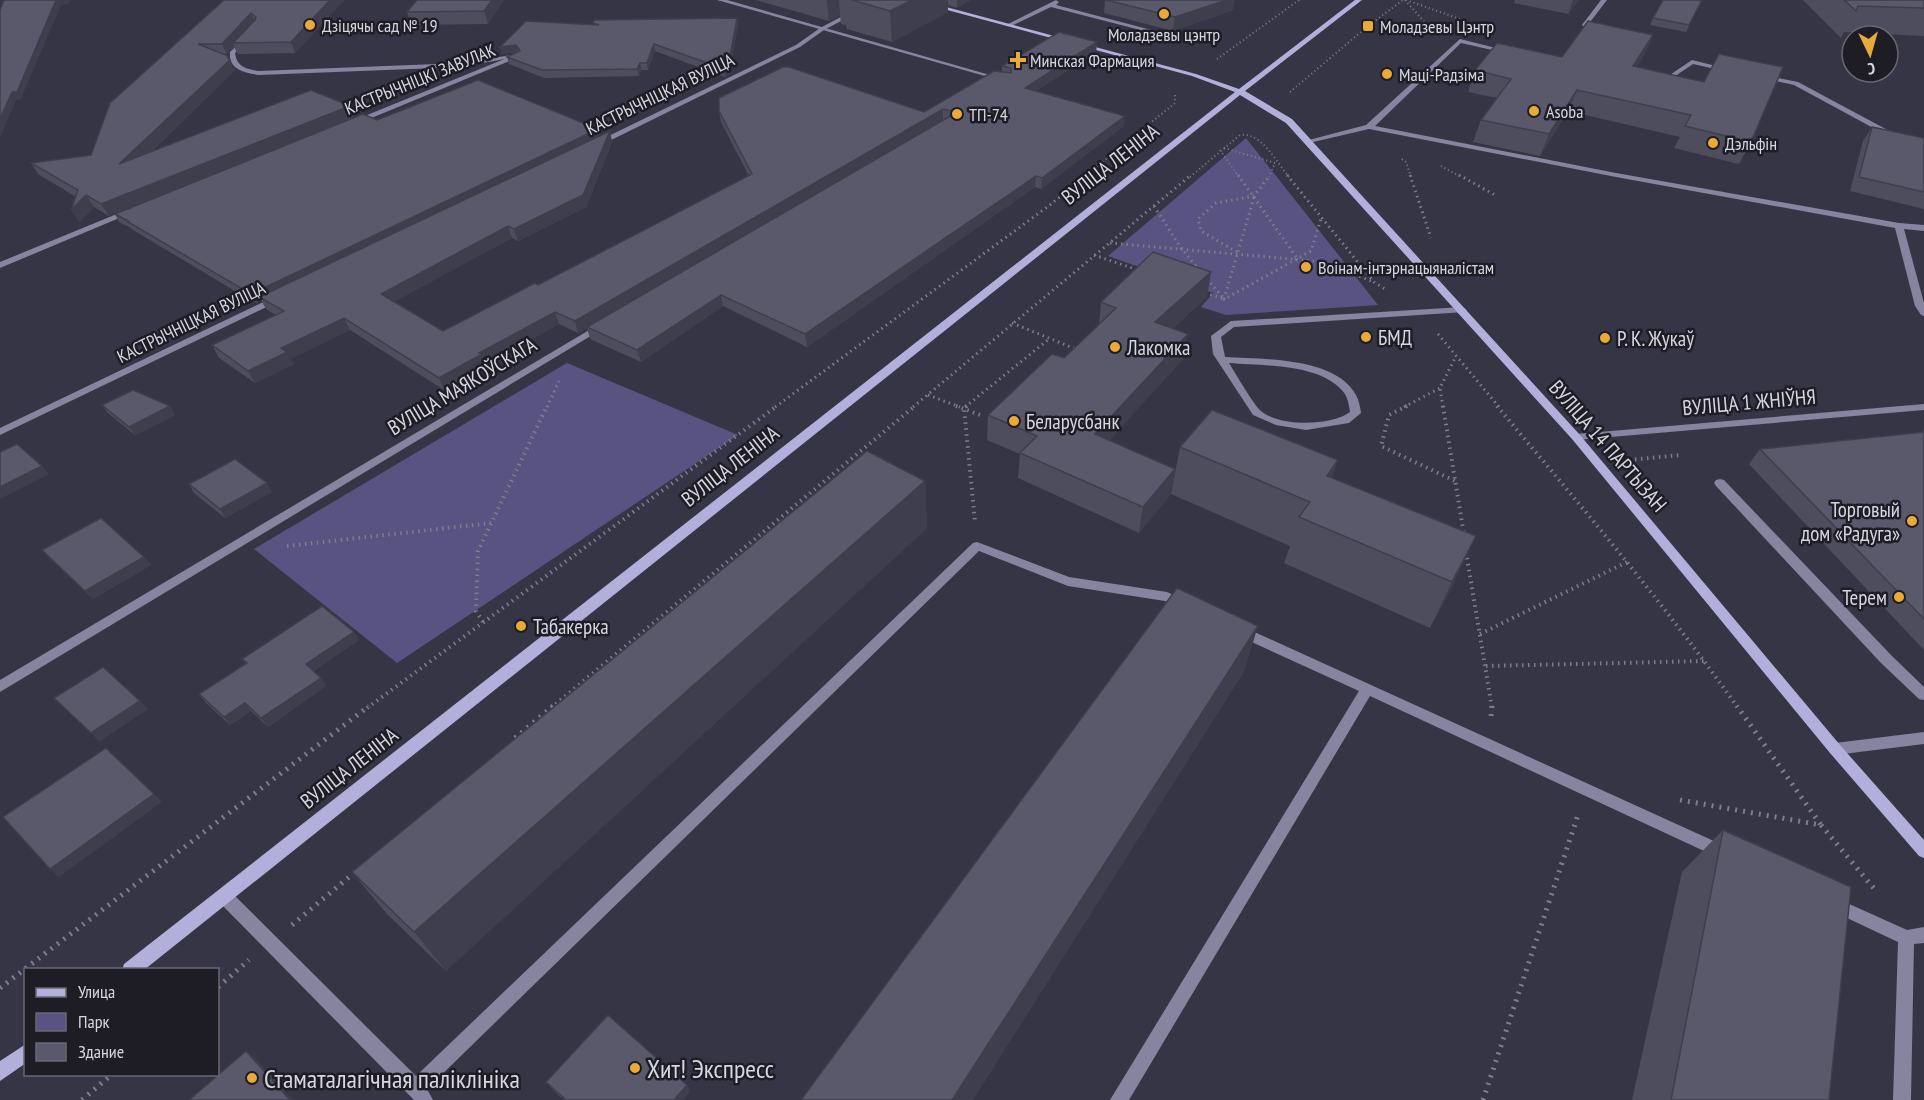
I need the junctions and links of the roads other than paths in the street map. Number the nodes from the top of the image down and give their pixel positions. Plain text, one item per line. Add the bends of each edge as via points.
1 (720, 0) edge
2 (878, 0) edge
3 (913, 0) edge
4 (1060, 0) edge
5 (1359, 0) edge
6 (1604, 0) edge
7 (1050, 5) junction
8 (1009, 25) junction
9 (1586, 25) edge
10 (822, 29) junction
11 (1156, 32) edge
12 (248, 36) edge
13 (1501, 50) edge
14 (1738, 72) edge
15 (1750, 74) edge
16 (1007, 81) edge
17 (1659, 85) edge
18 (1239, 91) junction
19 (341, 127) edge
20 (1370, 127) junction
21 (1903, 138) edge
22 (1309, 141) junction
23 (583, 150) edge
24 (143, 207) edge
25 (1899, 226) junction
26 (1924, 228) edge
27 (0, 265) edge
28 (291, 291) edge
29 (1462, 310) junction
30 (1924, 313) edge
31 (608, 322) edge
32 (1222, 360) junction
33 (1924, 407) edge
34 (0, 432) edge
35 (1576, 437) junction
36 (1720, 483) dead end
37 (1198, 611) edge
38 (1230, 626) edge
39 (0, 687) edge
40 (1367, 690) junction
41 (1924, 695) edge
42 (1924, 738) edge
43 (1836, 749) junction
44 (1924, 851) edge
45 (1736, 859) edge
46 (224, 896) junction
47 (1821, 898) edge
48 (1924, 935) edge
49 (1906, 938) junction
50 (131, 968) edge
51 (24, 1054) edge
52 (0, 1072) edge
53 (420, 1094) edge
54 (1119, 1100) edge
55 (1902, 1100) edge

1 - 10 street
2 - 10 street, КАСТРЫЧНІЦКАЯ ВУЛІЦА
3 - 8 main road, ВУЛІЦА 14 ПАРТЫЗАН
4 - 7 street
5 - 18 main road, ВУЛІЦА ЛЕНІНА
6 - 9 street
7 - 8 street
7 - 11 street
8 - 18 main road, ВУЛІЦА 14 ПАРТЫЗАН
10 - 16 street
10 - 23 street, КАСТРЫЧНІЦКАЯ ВУЛІЦА via 798,46
12 - 19 street, КАСТРЫЧНІЦКІ ЗАВУЛАК via 232,53 232,60 244,71 264,73 462,65 517,56
13 - 20 street via 1460,41
14 - 17 street via 1692,62
15 - 21 street via 1796,83
18 - 22 main road, ВУЛІЦА 14 ПАРТЫЗАН via 1289,122
18 - 46 main road, ВУЛІЦА ЛЕНІНА
20 - 22 street
20 - 25 street
22 - 29 main road, ВУЛІЦА 14 ПАРТЫЗАН
24 - 27 street
25 - 26 street
25 - 30 street
28 - 34 street, КАСТРЫЧНІЦКАЯ ВУЛІЦА
29 - 32 street via 1231,324 1216,336
29 - 35 main road, ВУЛІЦА 14 ПАРТЫЗАН
31 - 39 street, ВУЛІЦА МАЯКОЎСКАГА
32 - 32 street via 1257,413 1280,423 1316,427 1345,421 1356,413 1350,394 1336,380 1315,369
33 - 35 street, ВУЛІЦА 1 ЖНІЎНЯ
35 - 43 main road, ВУЛІЦА 14 ПАРТЫЗАН
36 - 41 street
37 - 53 street via 1167,597 1068,581 977,546
38 - 40 street
40 - 45 street
40 - 54 street
42 - 43 street
43 - 44 main road, ВУЛІЦА 14 ПАРТЫЗАН
46 - 50 main road, ВУЛІЦА ЛЕНІНА
46 - 53 street
47 - 49 street
48 - 49 street
49 - 55 street
51 - 52 main road

